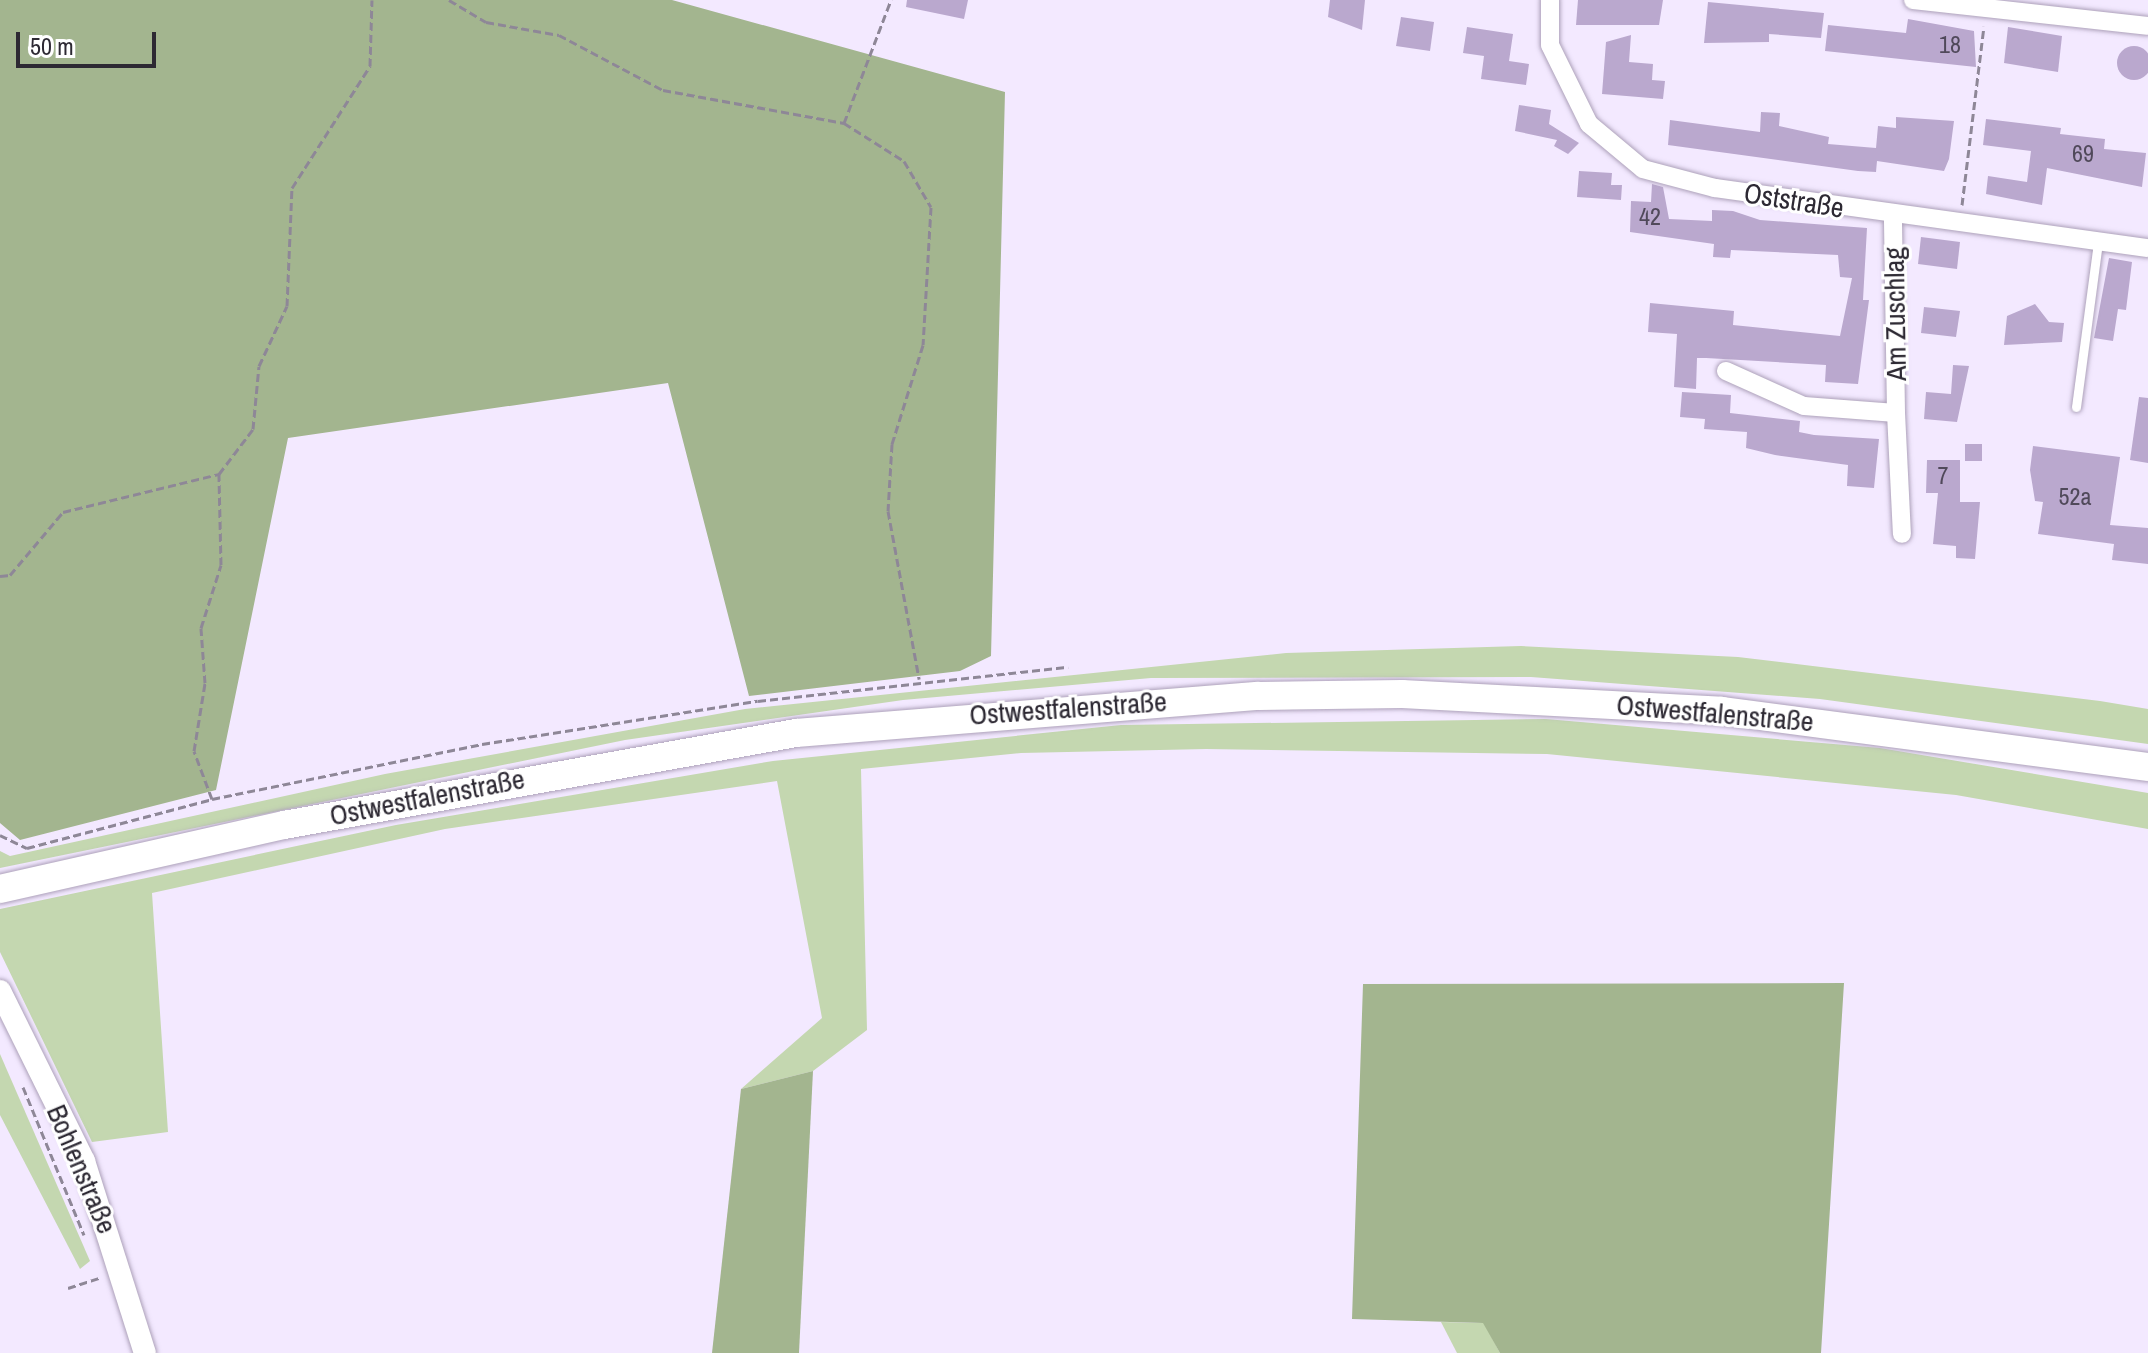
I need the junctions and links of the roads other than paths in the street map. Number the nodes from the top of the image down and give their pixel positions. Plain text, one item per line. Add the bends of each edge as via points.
1 (1550, 0) edge
2 (1913, 0) edge
3 (2148, 26) edge
4 (1893, 215) junction
5 (2098, 243) junction
6 (2148, 248) edge
7 (1726, 371) dead end
8 (2076, 407) dead end
9 (1896, 413) junction
10 (1902, 534) dead end
11 (2148, 767) edge
12 (2, 889) edge
13 (0, 991) edge
14 (145, 1353) edge

1 - 4 street, Oststraße via 1550,45 1589,124 1643,169
2 - 3 street
4 - 5 street, Oststraße
4 - 9 street, Am Zuschlag
5 - 6 street, Oststraße
5 - 8 lane
7 - 9 street, Am Zuschlag via 1804,406
9 - 10 street, Am Zuschlag
11 - 12 main road, Ostwestfalenstraße via 1722,711 1402,694 1195,699 796,733 299,822
13 - 14 street, Bohlenstraße via 84,1161 111,1275

